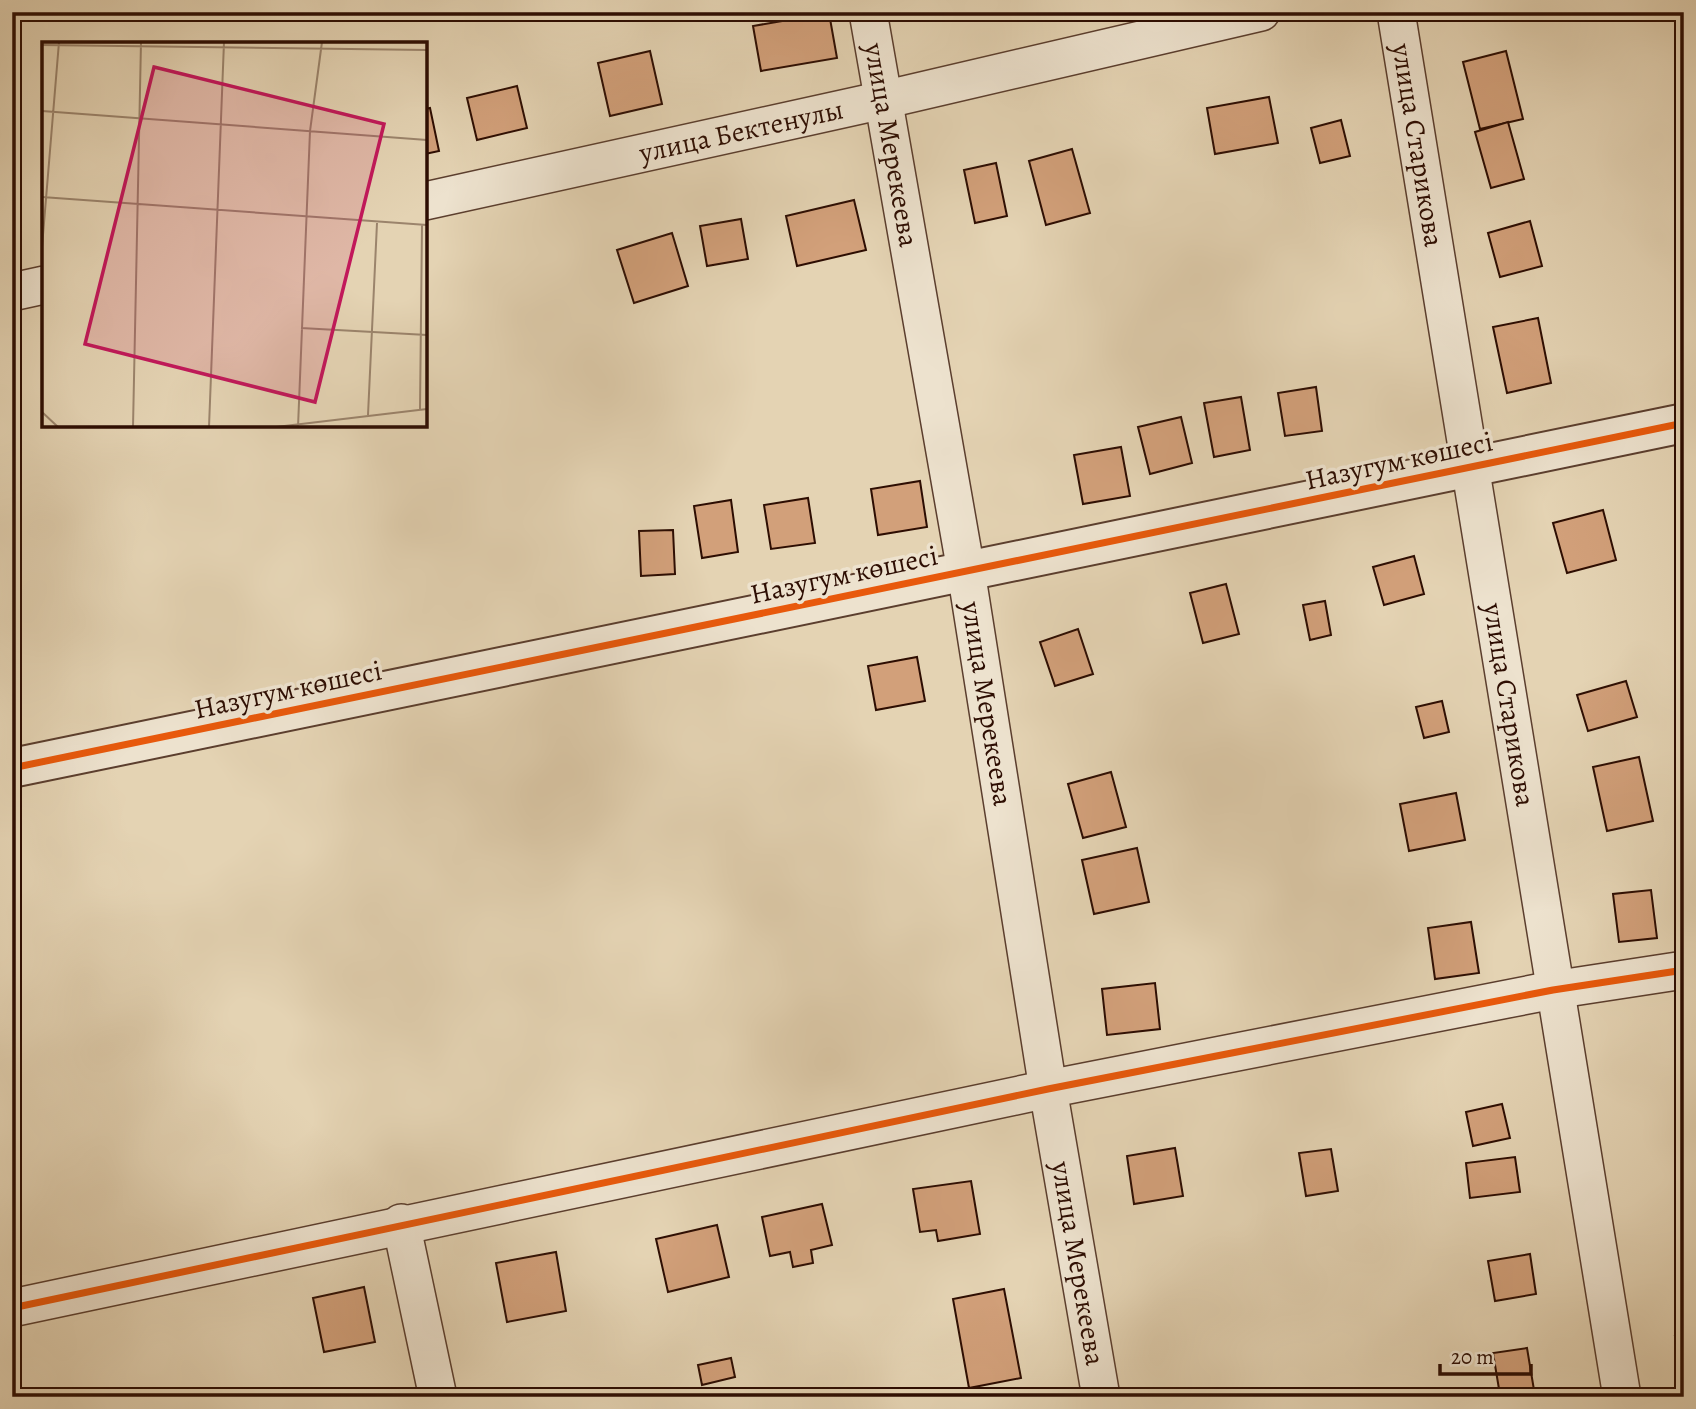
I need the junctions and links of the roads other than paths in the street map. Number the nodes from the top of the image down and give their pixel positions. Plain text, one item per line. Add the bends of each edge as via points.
1 (868, 12) edge
2 (1261, 12) edge
3 (1396, 12) edge
4 (883, 100) junction
5 (427, 201) edge
6 (42, 285) edge
7 (12, 292) edge
8 (1684, 424) edge
9 (1471, 467) junction
10 (966, 571) junction
11 (12, 768) edge
12 (1684, 970) edge
13 (1553, 990) junction
14 (1048, 1089) junction
15 (401, 1223) junction
16 (12, 1308) edge
17 (438, 1397) edge
18 (1101, 1397) edge
19 (1622, 1397) edge

1 - 4 street, улица Мерекеева
2 - 4 street, улица Бектенулы
3 - 9 street, улица Старикова
4 - 5 street, улица Бектенулы
4 - 10 street, улица Мерекеева
6 - 7 street
8 - 9 street, Назугум көшесі
9 - 10 street, Назугум көшесі
9 - 13 street, улица Старикова
10 - 11 street, Назугум көшесі
10 - 14 street, улица Мерекеева
12 - 13 street
13 - 14 street
13 - 19 street, улица Старикова
14 - 15 street
14 - 18 street, улица Мерекеева
15 - 16 street
15 - 17 street

